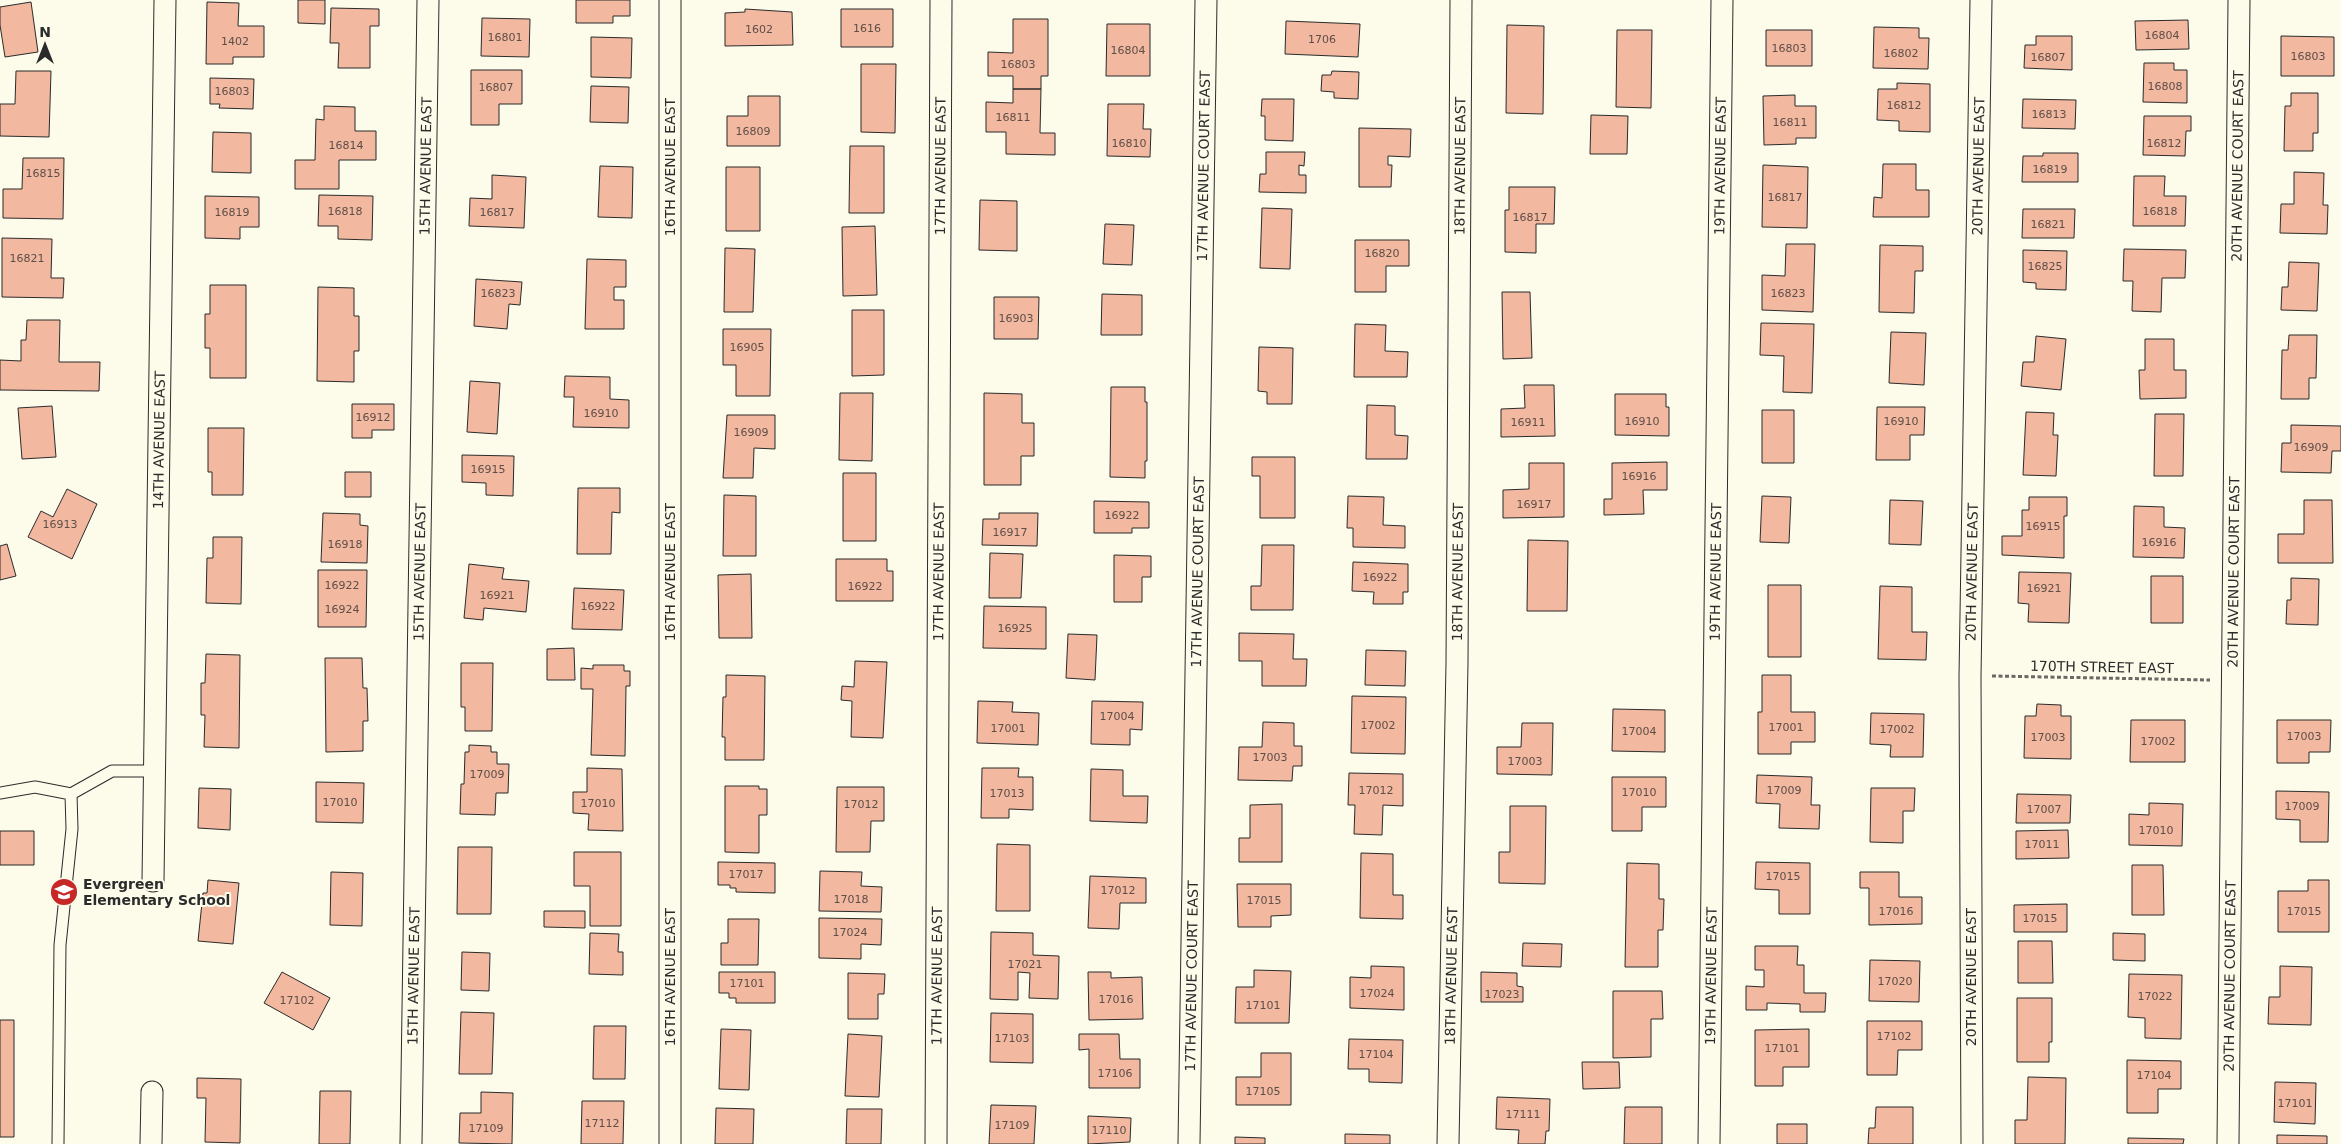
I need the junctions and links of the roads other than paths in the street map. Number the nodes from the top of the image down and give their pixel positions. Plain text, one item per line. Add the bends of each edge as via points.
1 (166, 0) edge
2 (428, 0) edge
3 (670, 0) edge
4 (941, 0) edge
5 (1206, 0) edge
6 (1461, 0) edge
7 (1722, 0) edge
8 (1981, 0) edge
9 (2239, 0) edge
10 (154, 772) junction
11 (0, 793) edge
12 (71, 794) junction
13 (153, 881) dead end
14 (152, 1092) dead end
15 (58, 1144) edge
16 (151, 1144) edge
17 (411, 1144) edge
18 (670, 1144) edge
19 (936, 1144) edge
20 (1189, 1144) edge
21 (1448, 1144) edge
22 (1709, 1144) edge
23 (1972, 1144) edge
24 (2228, 1144) edge

1 - 10 street, 14TH AVENUE EAST
2 - 17 street, 15TH AVENUE EAST
3 - 18 street, 16TH AVENUE EAST
4 - 19 street, 17TH AVENUE EAST
5 - 20 street, 17TH AVENUE COURT EAST
6 - 21 street, 18TH AVENUE EAST via 1457,653
7 - 22 street, 19TH AVENUE EAST
8 - 23 street, 20TH AVENUE EAST via 1970,676
9 - 24 street, 20TH AVENUE COURT EAST
10 - 12 lane via 112,771
10 - 13 street, 14TH AVENUE EAST
11 - 12 lane via 35,786
12 - 15 lane via 72,828 60,945
14 - 16 street

